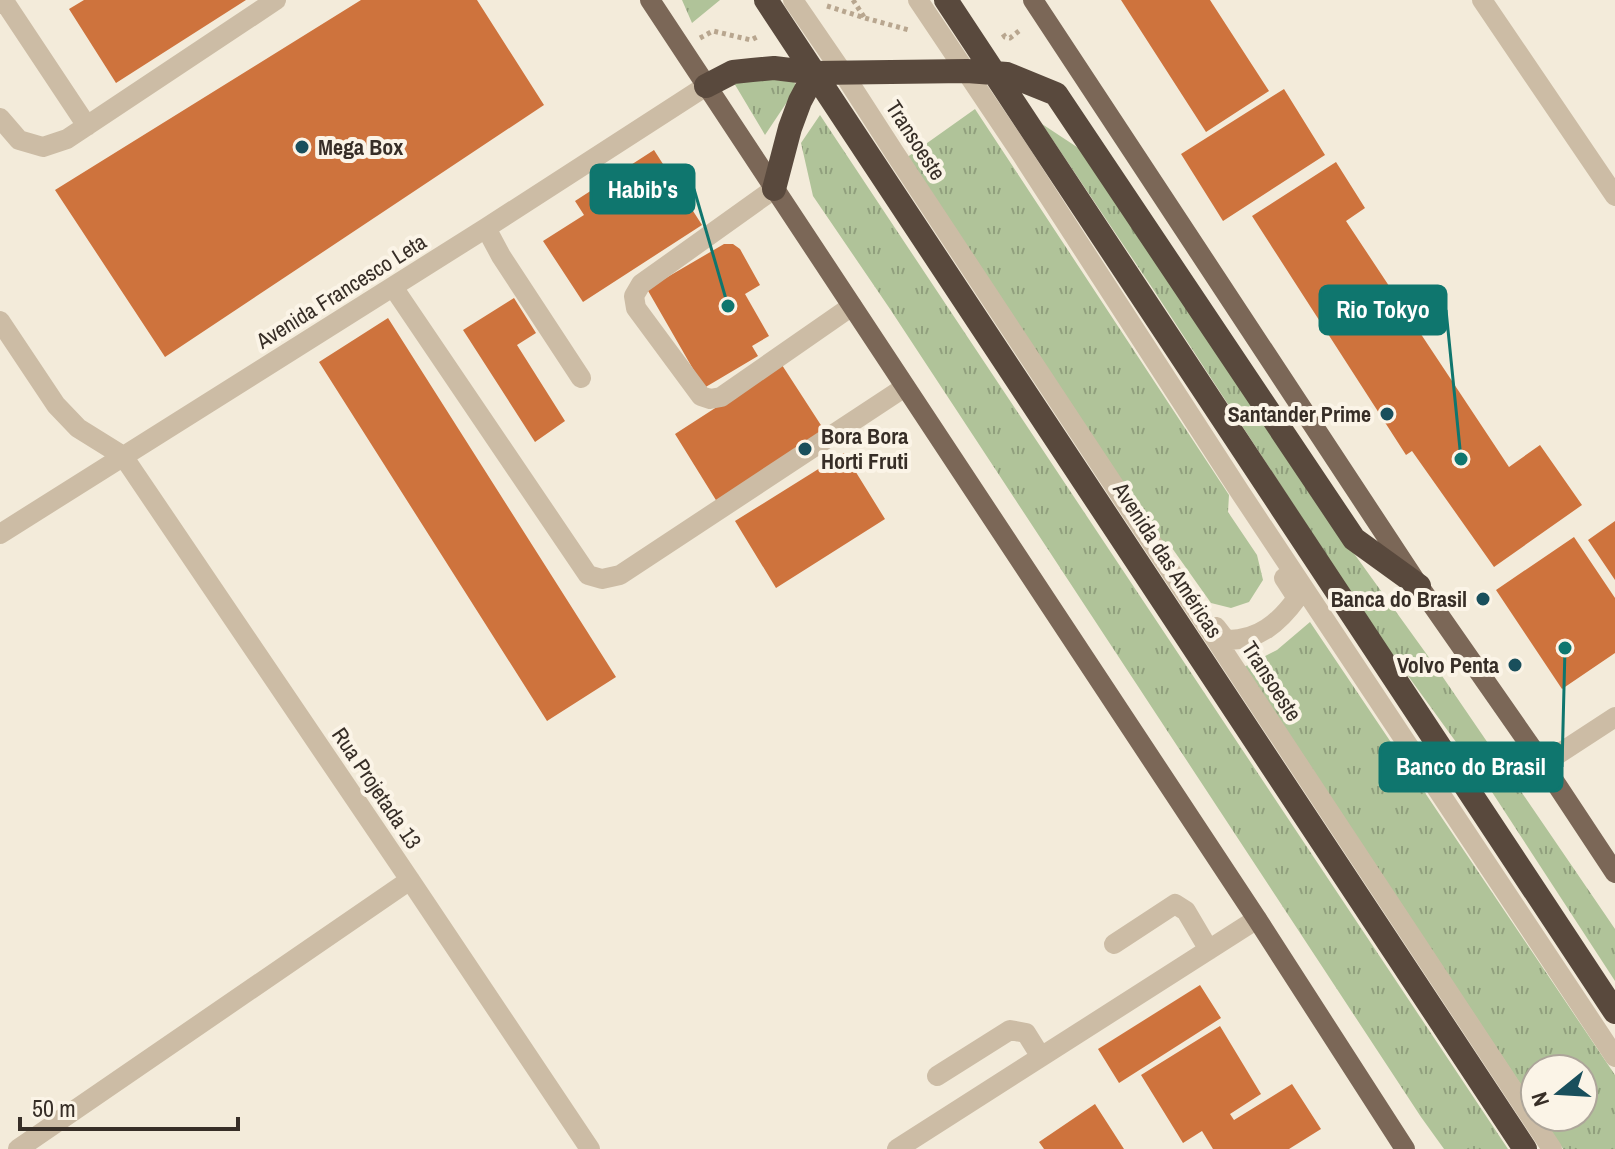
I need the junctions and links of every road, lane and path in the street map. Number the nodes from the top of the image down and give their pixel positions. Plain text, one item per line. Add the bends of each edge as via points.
1 (276, 0) edge
2 (650, 0) edge
3 (766, 0) edge
4 (853, 0) edge
5 (918, 0) edge
6 (946, 0) edge
7 (1033, 0) edge
8 (1482, 0) edge
9 (0, 4) edge
10 (792, 11) edge
11 (865, 18) junction
12 (934, 24) junction
13 (682, 49) junction
14 (967, 71) junction
15 (994, 72) junction
16 (815, 73) junction
17 (843, 73) junction
18 (706, 86) junction
19 (0, 118) edge
20 (87, 126) junction
21 (774, 189) junction
22 (1615, 196) edge
23 (486, 228) junction
24 (393, 287) junction
25 (852, 306) junction
26 (0, 321) edge
27 (581, 378) dead end
28 (905, 387) junction
29 (123, 456) junction
30 (1240, 492) junction
31 (0, 534) edge
32 (1153, 546) junction
33 (1419, 586) junction
34 (1615, 717) edge
35 (1543, 764) junction
36 (1615, 873) edge
37 (410, 880) junction
38 (1257, 919) junction
39 (1114, 944) dead end
40 (1209, 950) junction
41 (1615, 1012) edge
42 (1041, 1057) junction
43 (1615, 1057) edge
44 (937, 1076) dead end
45 (18, 1149) edge
46 (590, 1149) edge
47 (897, 1149) edge
48 (1405, 1149) edge
49 (1525, 1149) edge
50 (1552, 1149) edge

1 - 20 street
2 - 13 main road
3 - 10 highway, Avenida das Américas
4 - 11 path
5 - 12 street
6 - 15 highway
7 - 33 main road
8 - 22 street
9 - 20 street via 6,4
10 - 11 path via 816,2
10 - 13 path via 751,40 713,31
10 - 16 highway, Avenida das Américas
10 - 17 street, Transoeste
11 - 12 path via 921,33
12 - 14 street
13 - 18 main road
14 - 15 highway
14 - 17 highway
14 - 30 street
15 - 33 highway via 1056,94 1354,539
15 - 41 highway
16 - 17 highway
16 - 18 highway via 774,68 733,72
16 - 21 highway via 790,128
16 - 49 highway, Avenida das Américas
17 - 32 street, Transoeste
18 - 21 main road
18 - 23 street, Avenida Francesco Leta
19 - 20 street via 19,140 43,147
21 - 25 main road
21 - 25 street via 641,284 634,296 636,308 701,396 710,399 721,397
23 - 24 street, Avenida Francesco Leta
23 - 27 street
24 - 28 street via 588,575 602,579 620,575
24 - 29 street, Avenida Francesco Leta
25 - 28 main road
26 - 29 street via 56,405 78,428
28 - 38 main road
29 - 31 street, Avenida Francesco Leta
29 - 37 street, Rua Projetada 13
30 - 32 street via 1237,507 1297,598 1270,627 1254,636 1226,640 1168,555
30 - 43 street
32 - 50 street, Transoeste
33 - 35 main road
34 - 35 street
35 - 36 main road
37 - 45 street
37 - 46 street, Rua Projetada 13
38 - 40 street
38 - 48 main road
39 - 40 street via 1175,904 1186,911
40 - 42 street
42 - 44 street via 1026,1033 1010,1030
42 - 47 street

